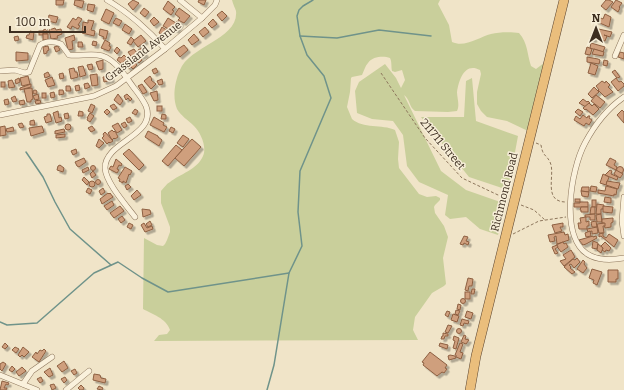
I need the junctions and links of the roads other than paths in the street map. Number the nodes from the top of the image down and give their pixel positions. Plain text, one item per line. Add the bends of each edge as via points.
1 (108, 0) edge
2 (180, 0) edge
3 (218, 0) edge
4 (564, 0) edge
5 (202, 18) junction
6 (624, 35) edge
7 (165, 49) junction
8 (615, 56) dead end
9 (0, 71) edge
10 (126, 78) junction
11 (624, 97) edge
12 (0, 115) edge
13 (624, 197) edge
14 (135, 217) dead end
15 (624, 236) edge
16 (624, 258) edge
17 (52, 357) dead end
18 (89, 371) dead end
19 (0, 375) edge
20 (23, 384) junction
21 (37, 390) edge
22 (66, 390) edge
23 (470, 390) edge

1 - 7 street via 123,9
2 - 5 street
3 - 5 street, Grassland Avenue
4 - 23 highway, Richmond Road via 476,356
5 - 7 street, Grassland Avenue
6 - 8 street
7 - 10 street, Grassland Avenue
9 - 10 street via 29,72 40,45 51,42 61,44 69,55 99,55 108,58
10 - 12 street, Grassland Avenue via 116,86 94,96
10 - 14 street via 145,104 147,117 141,129 112,152 105,168 108,178
11 - 16 street via 606,113 585,142 576,166 571,202 575,238 587,254 604,260
13 - 15 street
17 - 20 street via 32,371
18 - 22 street
19 - 20 street
20 - 21 street

